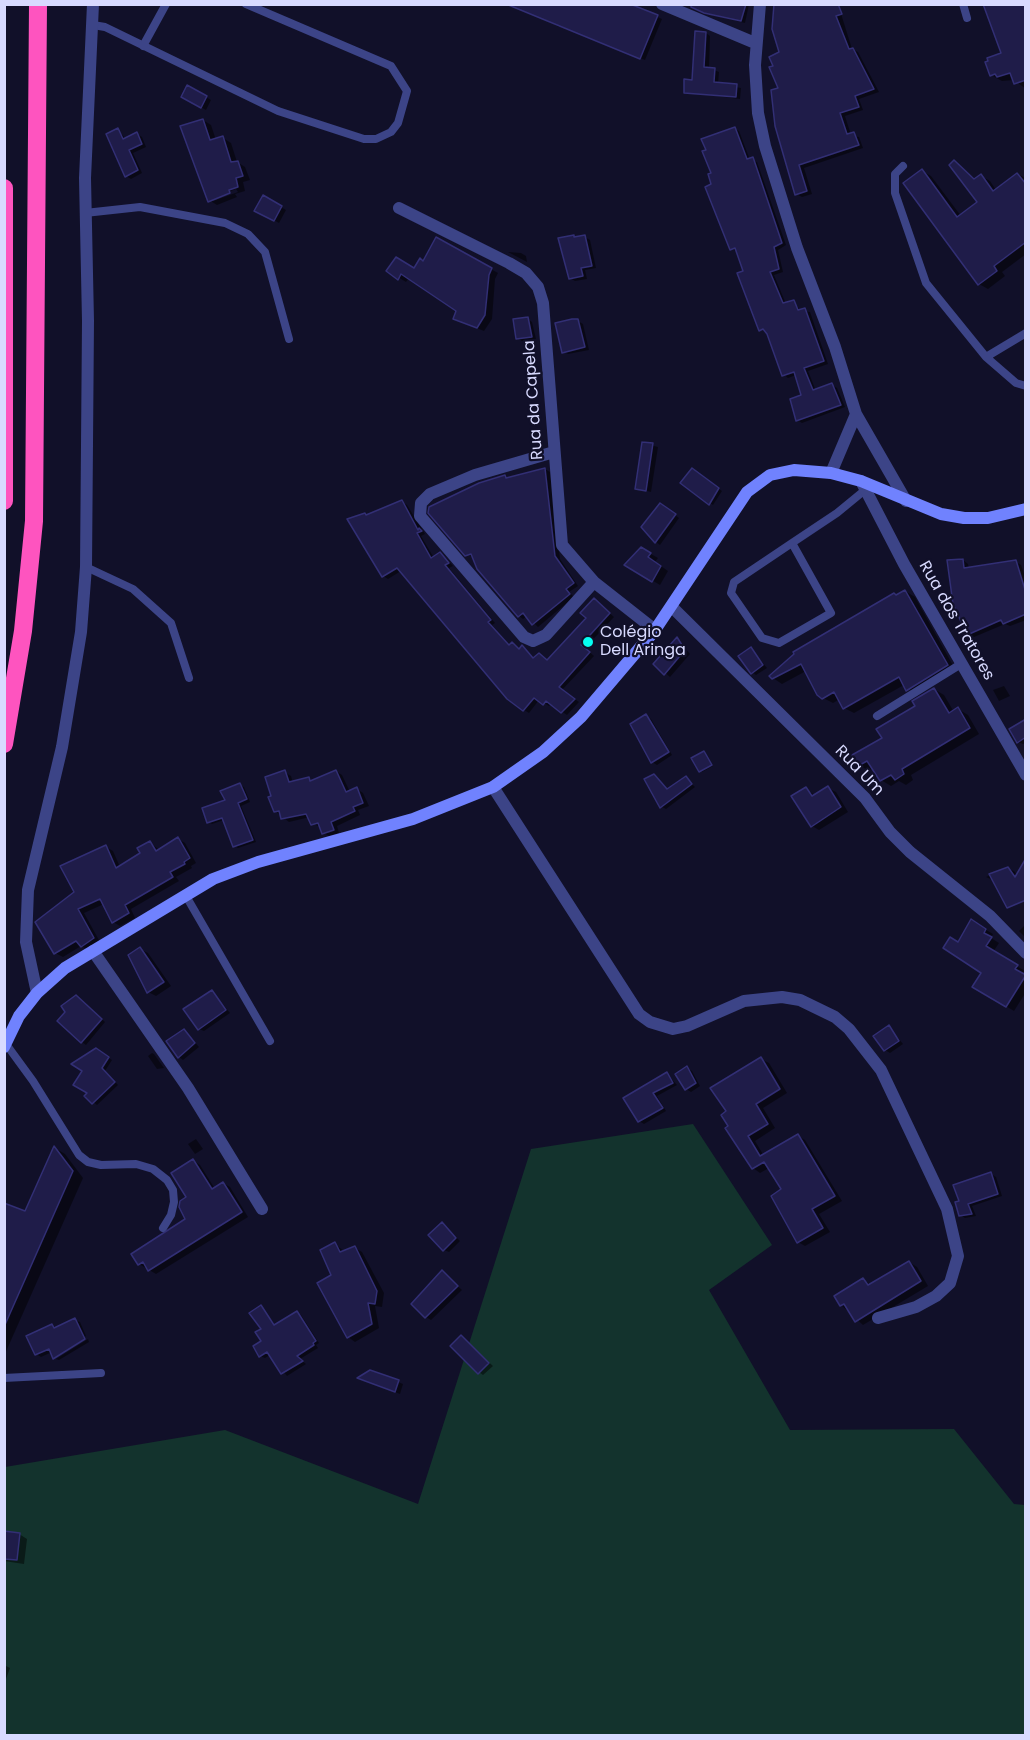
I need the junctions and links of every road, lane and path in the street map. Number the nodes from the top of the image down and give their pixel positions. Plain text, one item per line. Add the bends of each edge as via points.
1 (38, 4) edge
2 (93, 4) edge
3 (166, 4) edge
4 (246, 4) edge
5 (662, 4) edge
6 (760, 4) edge
7 (963, 4) edge
8 (685, 9) edge
9 (967, 18) dead end
10 (93, 25) junction
11 (755, 43) junction
12 (143, 46) junction
13 (903, 166) dead end
14 (4, 188) edge
15 (399, 208) dead end
16 (86, 213) junction
17 (1026, 333) edge
18 (289, 339) dead end
19 (986, 357) junction
20 (1026, 386) edge
21 (856, 414) junction
22 (554, 452) junction
23 (831, 473) junction
24 (863, 485) junction
25 (4, 501) edge
26 (906, 501) junction
27 (1026, 509) edge
28 (792, 543) junction
29 (86, 567) junction
30 (594, 582) junction
31 (672, 607) junction
32 (656, 630) junction
33 (961, 664) junction
34 (189, 678) dead end
35 (877, 716) dead end
36 (4, 744) edge
37 (1026, 775) edge
38 (493, 787) junction
39 (186, 896) junction
40 (93, 951) junction
41 (1026, 953) edge
42 (37, 993) junction
43 (270, 1041) dead end
44 (5, 1045) edge
45 (262, 1209) dead end
46 (163, 1228) dead end
47 (878, 1318) dead end
48 (101, 1373) dead end
49 (4, 1378) edge

1 - 36 highway via 34,520 23,631
2 - 10 street
3 - 12 lane
4 - 12 lane via 391,66 407,91 398,123 391,132 376,139 364,139 279,111
5 - 8 street
6 - 11 street
7 - 9 lane
8 - 11 street
10 - 12 lane
10 - 16 street
11 - 21 street via 758,112 765,146
13 - 19 lane via 895,174 895,193 922,275 932,294
14 - 25 highway
15 - 22 street, Rua da Capela via 518,268 538,287 543,303
16 - 18 lane via 140,207 225,223 248,234 265,252
16 - 29 street
17 - 19 lane
19 - 20 lane
21 - 23 street
21 - 26 street
22 - 30 street, Rua da Capela via 562,545
22 - 30 street via 475,475 430,494 421,503 420,516 525,637 533,641 546,635
23 - 24 main road
23 - 31 main road via 794,470 770,475 757,483 747,492
24 - 26 main road
24 - 28 lane via 837,513
24 - 33 street, Rua dos Tratores
26 - 27 main road via 964,518 988,518
28 - 28 lane via 734,582 731,593 762,638 779,643 831,613
29 - 34 lane via 133,589 171,623
29 - 42 street via 81,632 62,747 28,890 26,942
30 - 32 street, Rua da Capela
31 - 32 main road
31 - 41 street, Rua Um via 865,798 910,852 990,916
32 - 38 main road via 580,717 543,752
33 - 35 lane
33 - 37 street, Rua dos Tratores
38 - 39 main road via 413,819 258,862 213,879
38 - 47 street via 639,1014 673,1029 744,1001 782,997 800,1000 836,1017 881,1070 947,1209 958,1256 950,1283 936,1296 916,1307
39 - 40 main road
39 - 43 lane
40 - 42 main road via 65,968
40 - 45 street via 188,1088
42 - 44 main road via 19,1016
44 - 46 lane via 33,1081 79,1155 101,1165 136,1164 153,1168 167,1180 174,1202
48 - 49 lane

